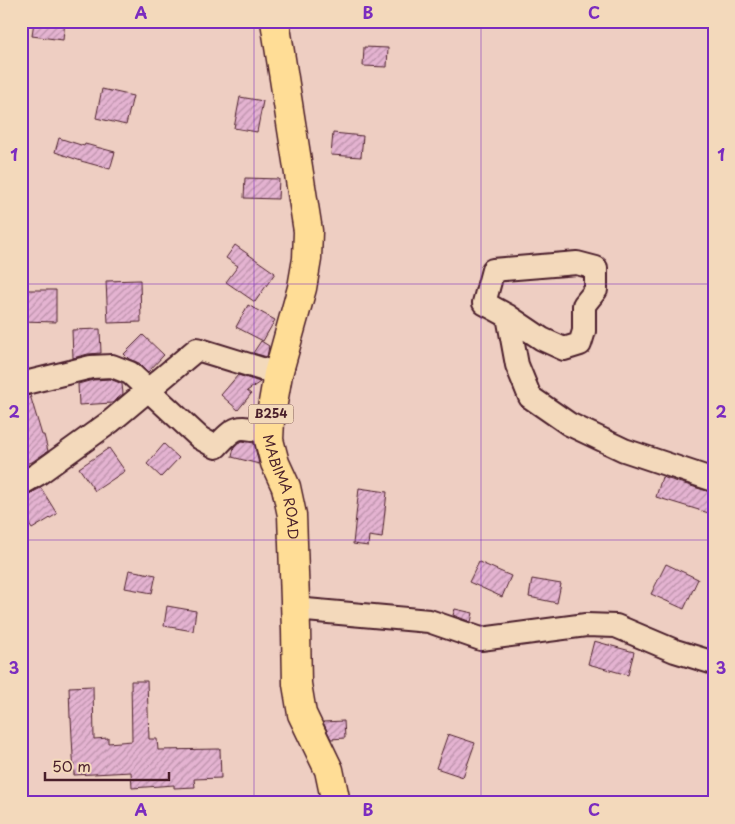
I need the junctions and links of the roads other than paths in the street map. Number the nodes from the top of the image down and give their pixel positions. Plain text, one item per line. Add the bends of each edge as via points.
1 (275, 21) edge
2 (508, 316) junction
3 (278, 374) junction
4 (21, 384) edge
5 (148, 390) junction
6 (269, 433) junction
7 (714, 480) edge
8 (21, 484) edge
9 (295, 609) junction
10 (714, 664) edge
11 (336, 803) edge

1 - 3 main road, MABIMA ROAD / B254 via 308,231 302,288
2 - 2 street via 542,339 564,349 580,344 584,332 584,304 596,290 596,268 577,263 493,270 484,303
2 - 7 street via 517,365 530,397 569,424 624,450
3 - 5 street via 197,349
3 - 6 main road, MABIMA ROAD / B254
4 - 5 street via 90,367 112,366 130,373
5 - 6 street via 200,438 216,447 230,433 243,427
5 - 8 street via 110,422
6 - 9 main road, MABIMA ROAD / B254 via 292,515
9 - 10 street via 429,622 481,639 586,625 616,626
9 - 11 main road, MABIMA ROAD / B254 via 297,684 302,714 329,770

